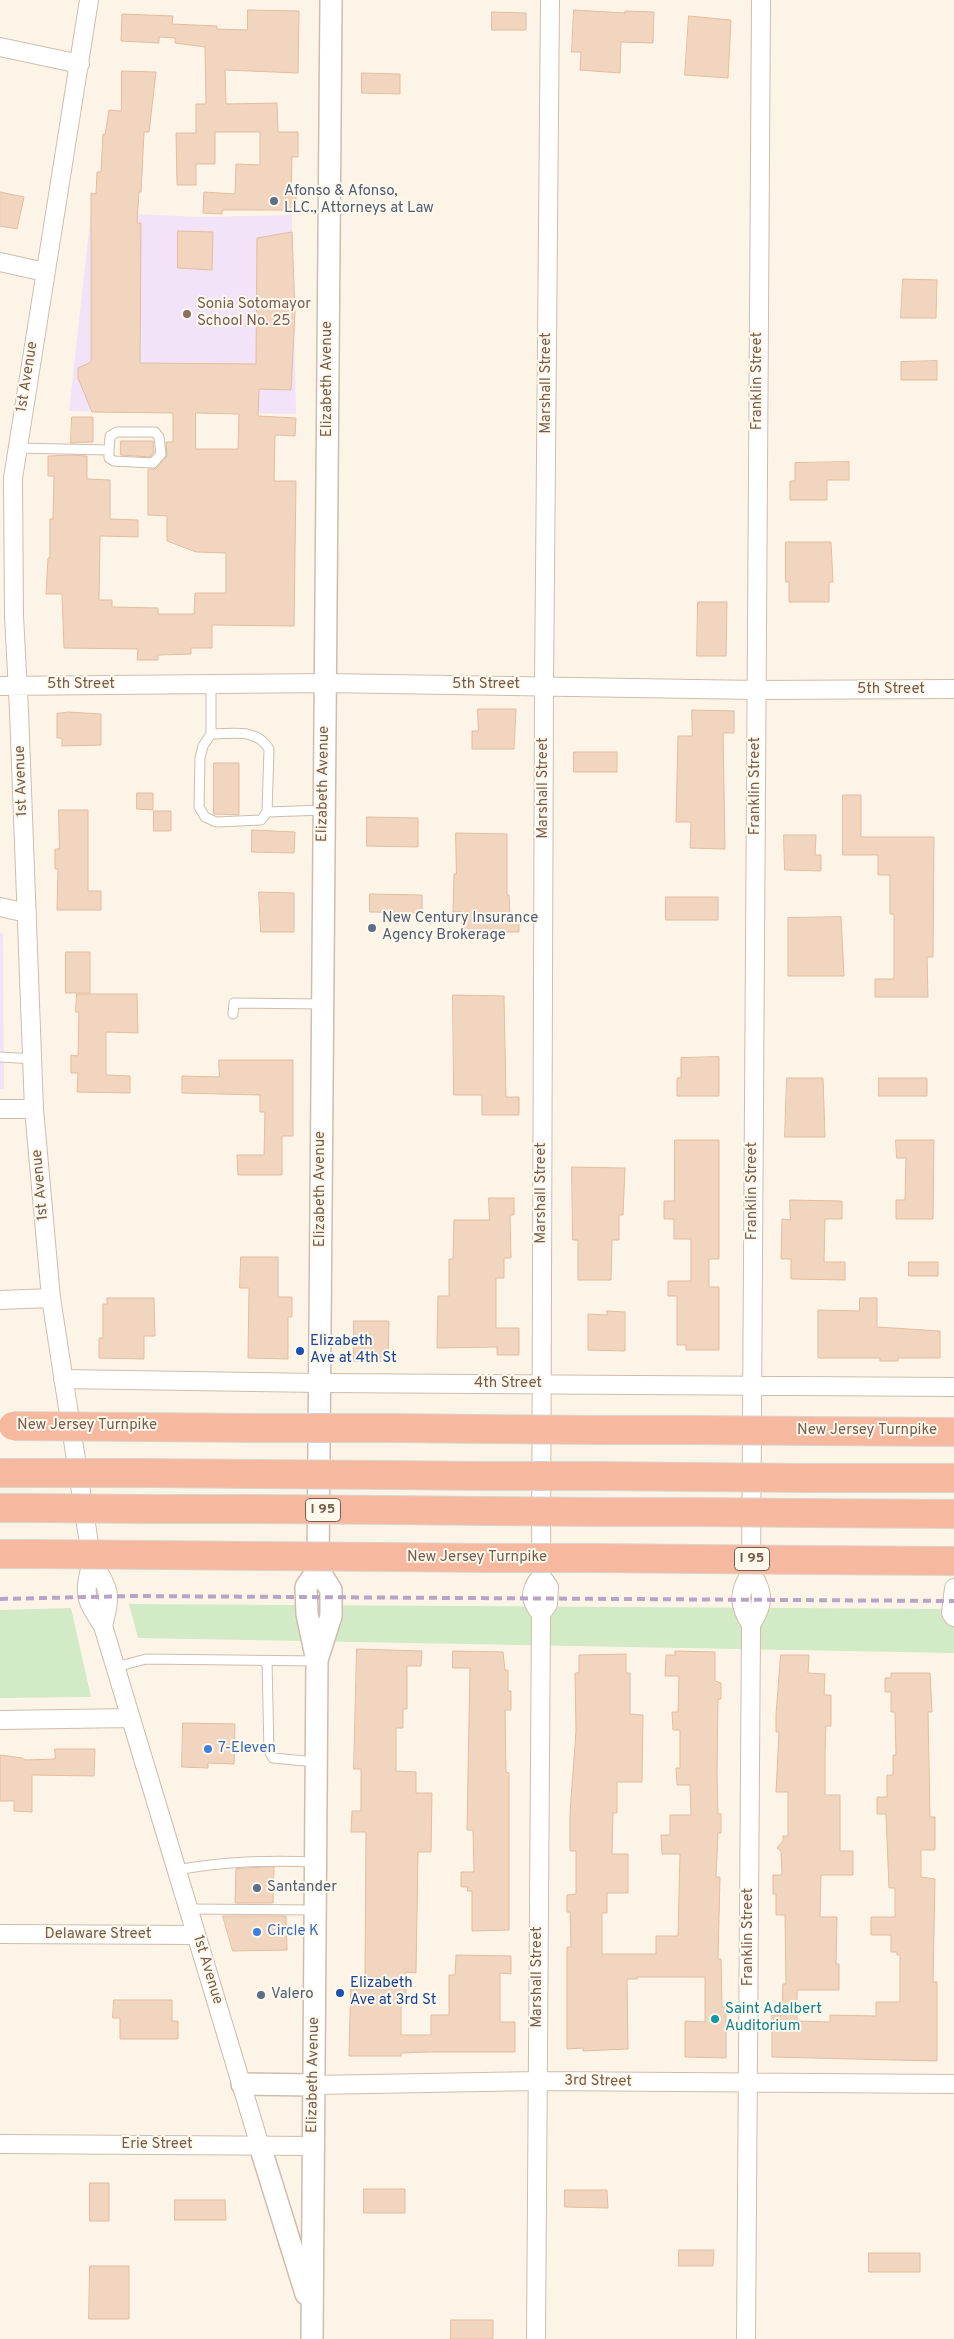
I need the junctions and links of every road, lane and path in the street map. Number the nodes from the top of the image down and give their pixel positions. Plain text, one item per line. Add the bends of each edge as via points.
1 (89, 0) edge
2 (331, 0) edge
3 (550, 0) edge
4 (761, 0) edge
5 (0, 48) edge
6 (80, 64) junction
7 (0, 262) edge
8 (44, 272) junction
9 (18, 448) junction
10 (108, 450) junction
11 (6, 477) edge
12 (326, 683) junction
13 (18, 685) junction
14 (211, 685) junction
15 (0, 686) edge
16 (544, 686) junction
17 (954, 689) edge
18 (757, 690) junction
19 (211, 734) junction
20 (324, 810) junction
21 (267, 812) junction
22 (0, 908) edge
23 (28, 913) junction
24 (322, 1004) junction
25 (233, 1014) dead end
26 (0, 1057) edge
27 (34, 1059) junction
28 (0, 1109) edge
29 (34, 1109) junction
30 (51, 1298) junction
31 (0, 1300) edge
32 (63, 1378) junction
33 (319, 1384) junction
34 (542, 1384) junction
35 (751, 1384) junction
36 (954, 1387) edge
37 (6, 1426) edge
38 (954, 1432) edge
39 (10, 1473) edge
40 (954, 1478) edge
41 (13, 1508) edge
42 (954, 1514) edge
43 (0, 1554) edge
44 (954, 1561) edge
45 (954, 1588) edge
46 (954, 1617) edge
47 (267, 1660) junction
48 (317, 1661) junction
49 (116, 1667) junction
50 (130, 1718) junction
51 (0, 1720) edge
52 (316, 1762) junction
53 (315, 1862) junction
54 (177, 1870) junction
55 (189, 1909) junction
56 (315, 1910) junction
57 (0, 1934) edge
58 (196, 1935) junction
59 (538, 2081) junction
60 (242, 2084) junction
61 (748, 2084) junction
62 (954, 2084) edge
63 (314, 2085) junction
64 (0, 2144) edge
65 (260, 2146) junction
66 (313, 2146) junction
67 (312, 2314) junction
68 (312, 2339) edge
69 (536, 2339) edge
70 (746, 2339) edge

1 - 6 street, 1st Avenue
2 - 12 street, Elizabeth Avenue
3 - 16 street, Marshall Street
4 - 18 street, Franklin Street
5 - 6 street
6 - 8 street, 1st Avenue
7 - 8 street
8 - 9 street, 1st Avenue
9 - 10 lane
9 - 11 street, 1st Avenue
10 - 10 lane via 111,460 152,463 161,454 160,437 155,432 117,432 110,436
11 - 13 street, 1st Avenue
12 - 14 street, 5th Street
12 - 16 street, 5th Street
12 - 20 street, Elizabeth Avenue
13 - 14 street, 5th Street
13 - 15 street, 5th Street
13 - 23 street, 1st Avenue
14 - 19 lane
16 - 18 street, 5th Street
16 - 34 street, Marshall Street
17 - 18 street, 5th Street
18 - 35 street, Franklin Street
19 - 21 lane via 253,734 264,741 269,749
19 - 21 lane via 200,758 199,807 205,817 216,822 262,820
20 - 21 lane
20 - 24 street, Elizabeth Avenue
22 - 23 street
23 - 27 street, 1st Avenue
24 - 25 lane via 234,1003
24 - 33 street, Elizabeth Avenue
26 - 27 lane
27 - 29 street, 1st Avenue
28 - 29 street
29 - 30 street, 1st Avenue
30 - 31 street
30 - 32 street, 1st Avenue
32 - 33 street, 4th Street
32 - 49 street, 1st Avenue via 92,1563 106,1584 109,1604 103,1626
33 - 34 street, 4th Street
33 - 48 street, Elizabeth Avenue via 318,1569 331,1590 331,1616
34 - 35 street, 4th Street
34 - 59 street, Marshall Street via 541,1576 549,1587 548,1604 541,1614
35 - 36 street, 4th Street
35 - 61 street, Franklin Street via 751,1572 761,1587 761,1610 751,1625
37 - 38 highway, New Jersey Turnpike, bridge
39 - 40 highway, bridge
41 - 42 highway, I 95, bridge
43 - 44 highway, New Jersey Turnpike / I 95, bridge
45 - 46 street via 951,1613
47 - 48 lane
47 - 49 lane via 146,1659
47 - 52 lane via 269,1751 273,1758
48 - 52 street, Elizabeth Avenue
49 - 50 street, 1st Avenue
50 - 51 street
50 - 54 street, 1st Avenue
52 - 53 street, Elizabeth Avenue
53 - 54 lane via 215,1863
53 - 56 street, Elizabeth Avenue
54 - 55 street, 1st Avenue
55 - 56 lane
55 - 58 street, 1st Avenue
56 - 63 street, Elizabeth Avenue
57 - 58 street, Delaware Street
58 - 60 street, 1st Avenue
59 - 61 street, 3rd Street
59 - 63 street, 3rd Street
59 - 69 street, Marshall Street
60 - 63 street, 3rd Street
60 - 65 street, 1st Avenue
61 - 62 street, 3rd Street
61 - 70 street, Franklin Street
63 - 66 street, Elizabeth Avenue
64 - 65 street, Erie Street
65 - 66 street, Erie Street
65 - 67 street, 1st Avenue
66 - 67 street, Elizabeth Avenue
67 - 68 street, Elizabeth Avenue

